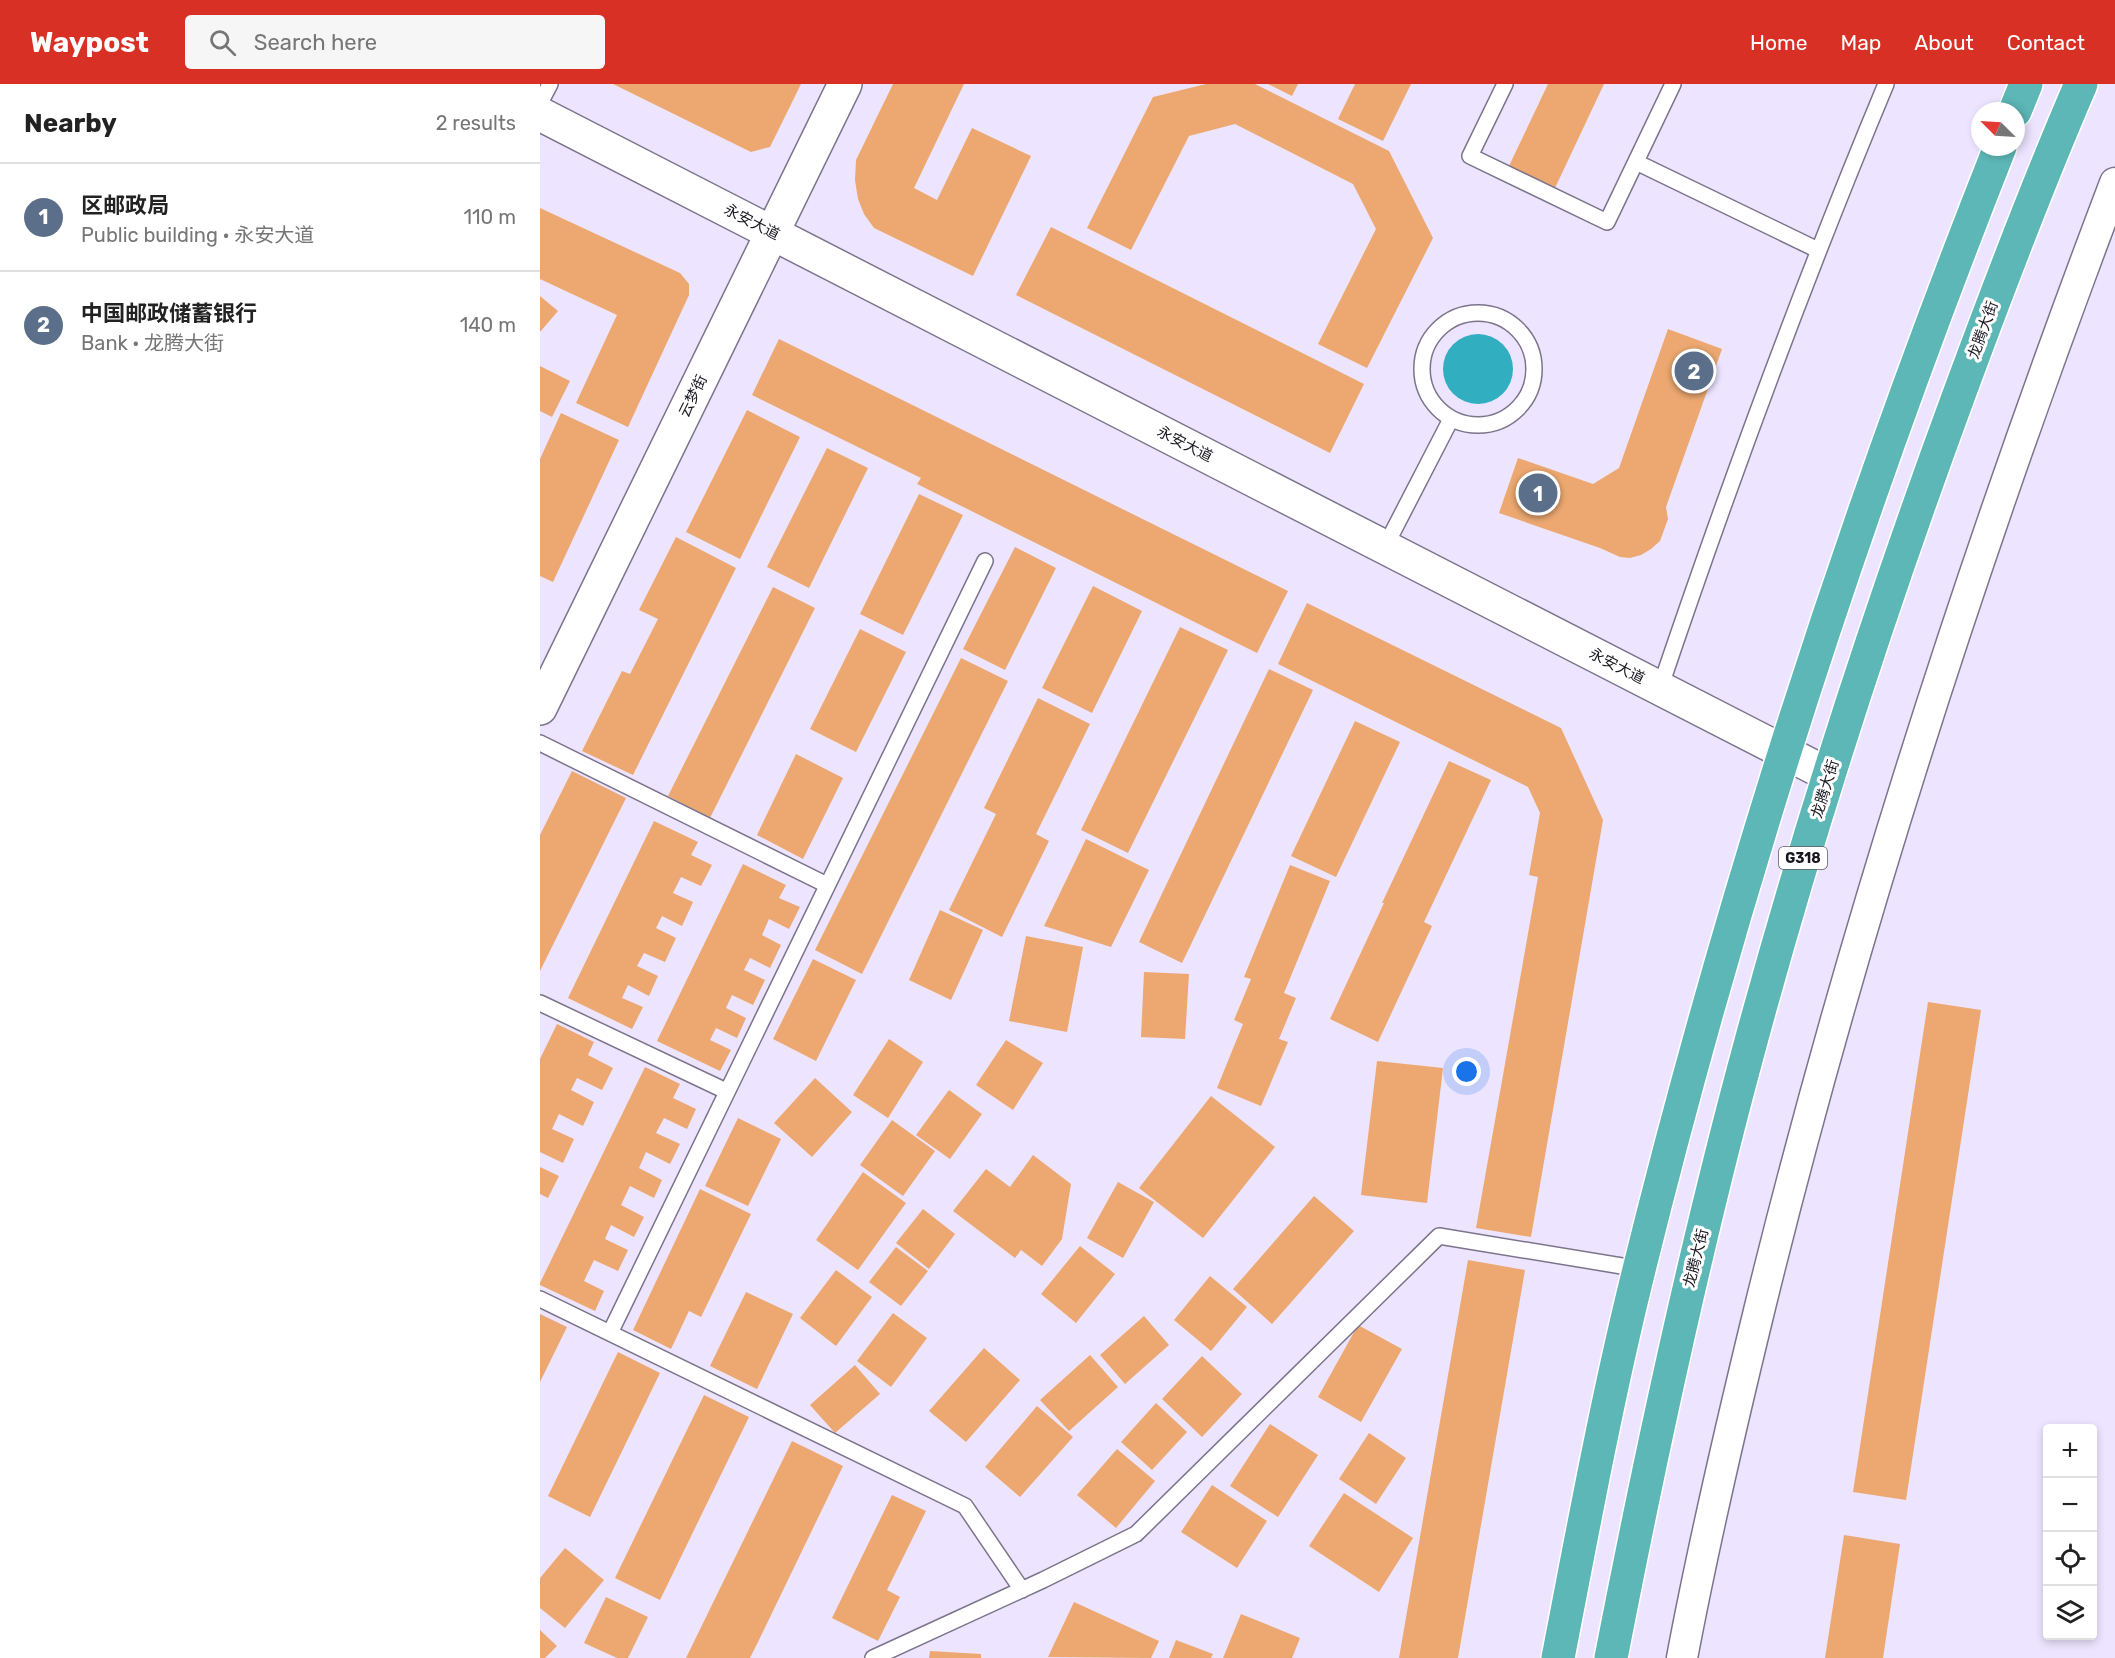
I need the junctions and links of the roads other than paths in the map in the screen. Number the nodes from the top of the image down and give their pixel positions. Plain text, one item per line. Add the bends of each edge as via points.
1 (549, 84) edge
2 (845, 84) edge
3 (1505, 84) edge
4 (1673, 84) edge
5 (1886, 84) edge
6 (2026, 84) edge
7 (2080, 84) edge
8 (2019, 102) edge
9 (540, 104) edge
10 (540, 114) edge
11 (1996, 156) edge
12 (1636, 162) junction
13 (2115, 183) edge
14 (773, 232) junction
15 (1818, 250) junction
16 (1451, 419) junction
17 (1385, 547) junction
18 (985, 561) dead end
19 (1660, 688) junction
20 (540, 708) edge
21 (540, 743) edge
22 (1784, 752) junction
23 (1829, 775) junction
24 (827, 885) junction
25 (540, 1003) edge
26 (726, 1091) junction
27 (1640, 1269) junction
28 (540, 1299) edge
29 (610, 1332) junction
30 (1022, 1590) junction
31 (873, 1658) edge
32 (1558, 1658) edge
33 (1611, 1658) edge
34 (1682, 1658) edge

1 - 9 lane
2 - 14 street, 云梦街
3 - 12 lane via 1470,156 1607,222
4 - 12 lane
5 - 15 lane
6 - 8 highway
7 - 23 highway, 龙腾大街 / G318 via 1927,482
10 - 14 street, 永安大道
11 - 22 highway via 1880,465
12 - 15 lane
13 - 34 street via 1992,519 1878,874 1780,1228 1730,1432
14 - 17 street, 永安大道
14 - 20 street, 云梦街
15 - 19 lane via 1733,476
16 - 16 lane via 1433,404 1423,383 1422,359 1431,338 1442,325 1472,312 1490,313 1511,322 1527,340 1535,363 1528,394 1519,408 1499,422 1474,426
16 - 17 lane
17 - 19 street, 永安大道
18 - 24 lane
19 - 22 street, 永安大道
21 - 24 lane
22 - 23 street, 永安大道
22 - 27 highway via 1700,1033
23 - 33 highway, 龙腾大街 / G318 via 1749,1047 1687,1296
24 - 26 lane
25 - 26 lane
26 - 29 lane
27 - 30 lane via 1439,1236 1136,1534
27 - 32 highway
28 - 29 lane
29 - 30 lane via 965,1506
30 - 31 lane

